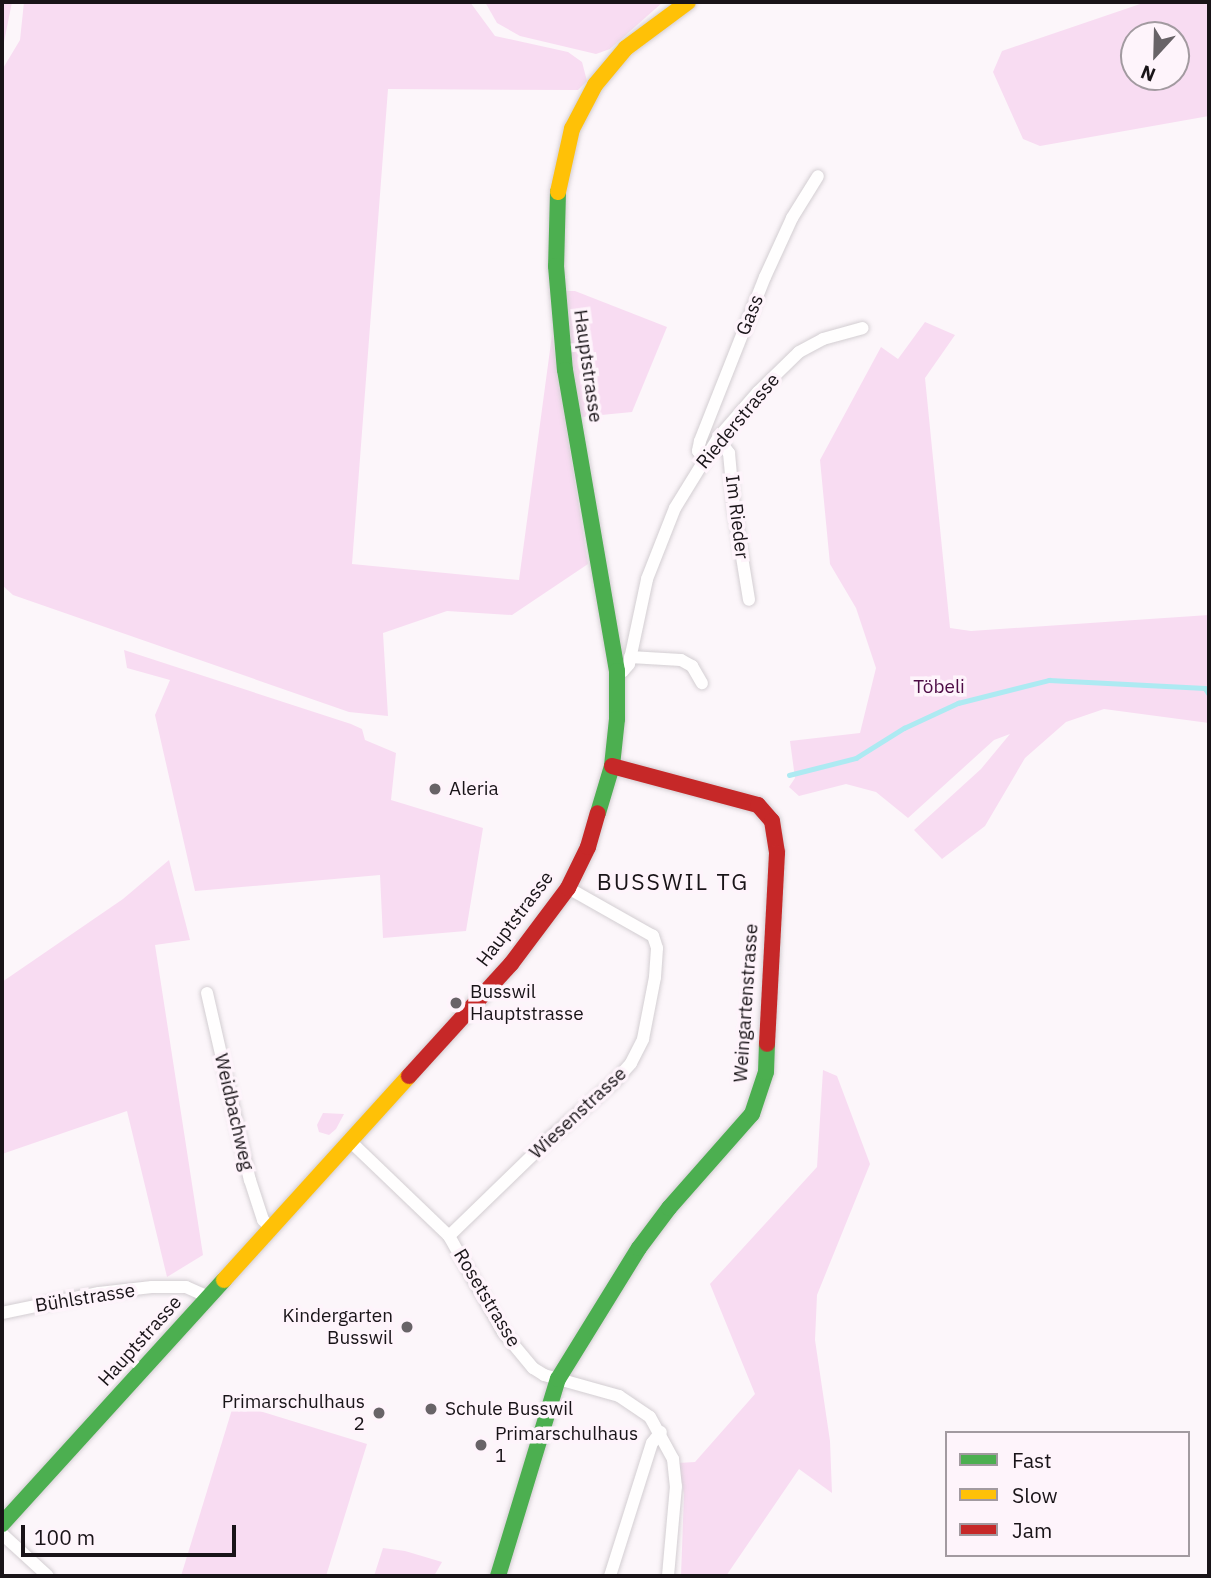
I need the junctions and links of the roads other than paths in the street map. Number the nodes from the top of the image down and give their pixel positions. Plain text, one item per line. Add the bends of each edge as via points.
1 (688, 2) edge
2 (818, 176) dead end
3 (863, 328) dead end
4 (718, 438) junction
5 (704, 459) junction
6 (749, 600) dead end
7 (630, 657) junction
8 (617, 671) junction
9 (702, 683) dead end
10 (612, 766) junction
11 (568, 888) junction
12 (207, 993) dead end
13 (350, 1141) junction
14 (271, 1228) junction
15 (449, 1237) junction
16 (208, 1297) junction
17 (2, 1314) edge
18 (558, 1378) junction
19 (660, 1432) junction
20 (2, 1524) edge
21 (2, 1534) edge
22 (48, 1576) edge
23 (499, 1576) edge
24 (610, 1576) edge
25 (668, 1576) edge

1 - 8 street, Hauptstrasse via 626,48 595,85 572,129 558,193 556,266 563,358
2 - 5 street, Gass via 777,246 700,441 698,451
3 - 4 street, Riederstrasse via 823,339 799,352
4 - 5 street, Riederstrasse
4 - 6 street, Im Rieder via 729,453
5 - 7 street, Riederstrasse via 675,508 651,568
7 - 8 street, Riederstrasse via 627,669
7 - 9 street via 681,660 692,666
8 - 10 street, Hauptstrasse
10 - 11 street, Hauptstrasse via 598,820
10 - 18 street, Weingartenstrasse via 758,805 772,821 777,853 766,1072 752,1114 639,1248
11 - 13 street, Hauptstrasse via 519,955
11 - 15 street, Wiesenstrasse via 653,936 656,967 643,1038 631,1063 615,1081
12 - 14 street, Weidbachweg via 250,1180 263,1220
13 - 14 street, Hauptstrasse
13 - 15 street, Rosetstrasse
14 - 16 street, Hauptstrasse
15 - 18 street, Rosetstrasse via 503,1332 533,1368
16 - 17 street, Bühlstrasse via 186,1287 152,1287
16 - 20 street, Hauptstrasse
18 - 19 street, Rosetstrasse via 620,1396 642,1409
18 - 23 street, Weingartenstrasse
19 - 24 street via 652,1443
19 - 25 street, Rosetstrasse via 673,1459 676,1486
21 - 22 street

